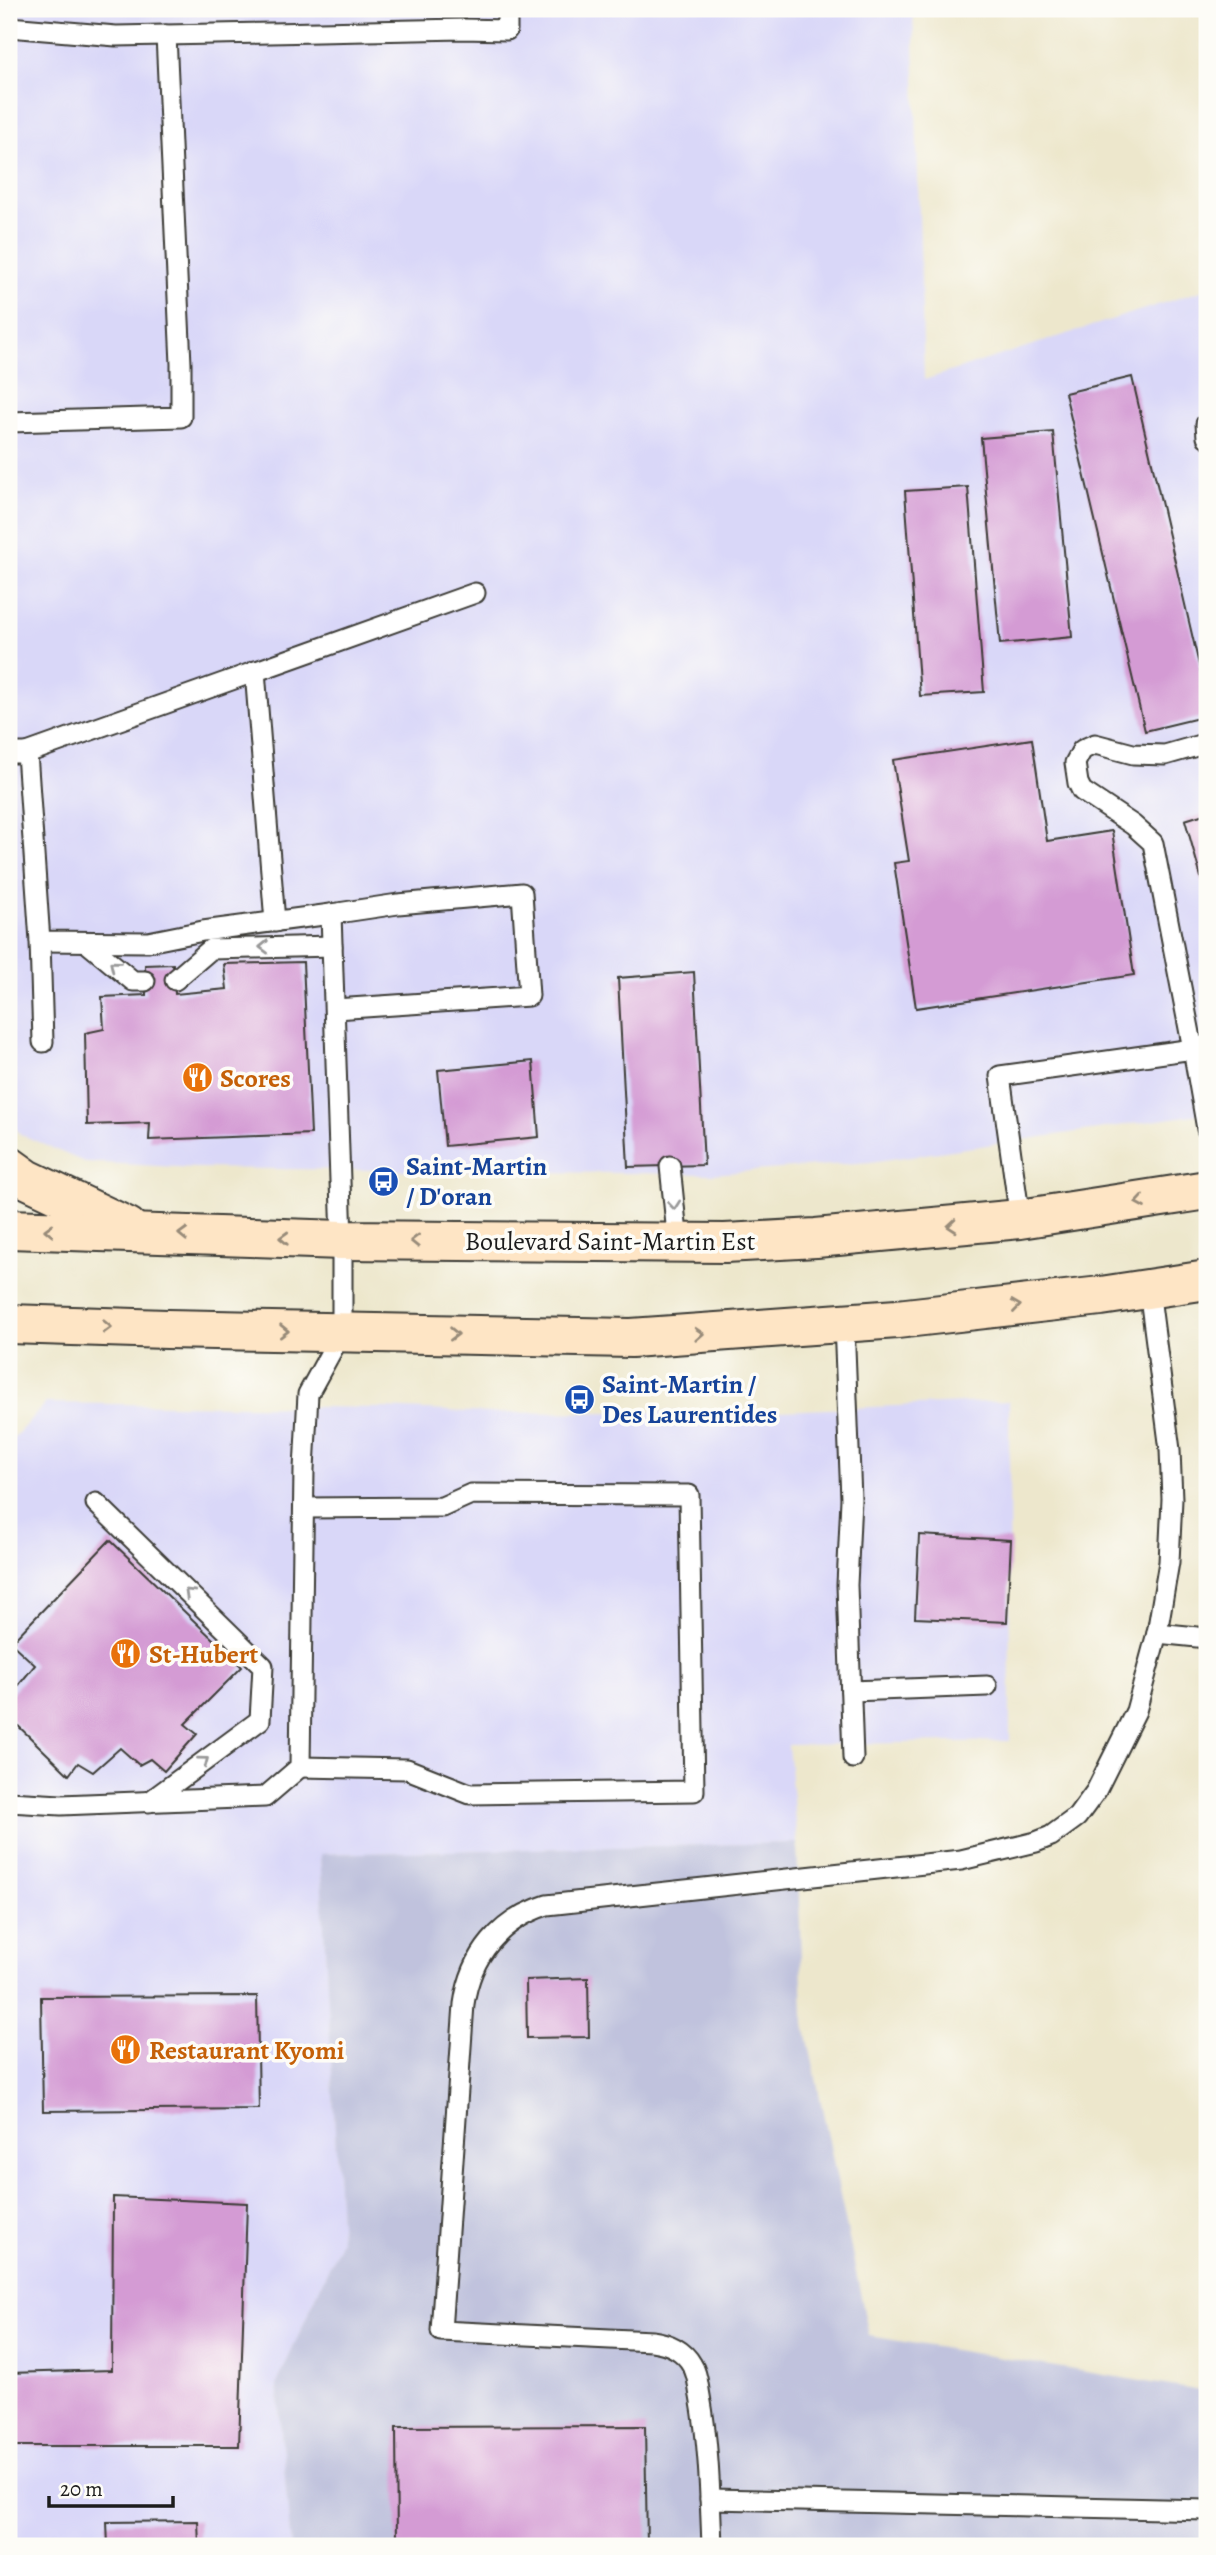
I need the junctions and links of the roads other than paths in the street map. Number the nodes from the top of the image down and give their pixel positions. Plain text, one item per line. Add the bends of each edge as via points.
1 (507, 9) edge
2 (9, 27) edge
3 (166, 35) junction
4 (9, 422) edge
5 (475, 593) dead end
6 (254, 671) junction
7 (1207, 743) edge
8 (18, 753) edge
9 (331, 915) junction
10 (275, 922) junction
11 (40, 941) junction
12 (86, 942) junction
13 (332, 946) junction
14 (175, 980) dead end
15 (145, 981) dead end
16 (335, 1009) junction
17 (43, 1042) dead end
18 (1200, 1047) edge
19 (1207, 1129) edge
20 (9, 1166) edge
21 (670, 1166) dead end
22 (1207, 1190) edge
23 (1020, 1219) junction
24 (9, 1229) edge
25 (139, 1232) junction
26 (342, 1240) junction
27 (678, 1244) junction
28 (1207, 1280) edge
29 (1149, 1289) junction
30 (844, 1323) junction
31 (9, 1324) edge
32 (342, 1332) junction
33 (96, 1503) dead end
34 (304, 1508) junction
35 (1157, 1633) junction
36 (1207, 1638) edge
37 (987, 1686) dead end
38 (850, 1691) junction
39 (853, 1758) dead end
40 (300, 1767) junction
41 (9, 1802) edge
42 (149, 1802) junction
43 (710, 2499) junction
44 (1207, 2510) edge
45 (712, 2546) edge

1 - 3 lane via 507,30
2 - 3 lane via 116,36
3 - 4 lane via 181,417
5 - 6 lane
6 - 8 lane
6 - 10 lane
7 - 18 lane via 1166,755 1133,754 1095,744 1082,750 1075,763 1082,791 1153,843
8 - 11 lane
9 - 10 lane
9 - 13 lane
9 - 16 lane via 522,893 529,996
10 - 12 lane via 148,942
11 - 12 lane
11 - 17 lane
15 -> 12 lane via 134,981
13 -> 14 lane via 211,949
13 - 16 lane
16 - 26 lane
18 - 19 lane
18 - 23 lane via 1000,1076
20 - 25 main road via 38,1185
21 -> 27 lane
22 -> 23 main road, Boulevard Saint-Martin Est
23 -> 27 main road, Boulevard Saint-Martin Est via 804,1239
25 -> 24 main road, Boulevard Saint-Martin Est
26 -> 25 main road, Boulevard Saint-Martin Est
27 -> 26 main road, Boulevard Saint-Martin Est
26 - 32 lane
28 - 29 main road
30 -> 29 main road
29 - 35 lane via 1164,1390 1172,1499 1169,1562
32 -> 30 main road via 631,1338
30 - 38 lane via 851,1499 847,1585
31 -> 32 main road
32 - 34 lane via 308,1394
42 -> 33 lane via 260,1720 263,1666
34 - 40 lane
34 - 40 lane via 442,1507 471,1494 689,1495 694,1791 470,1794 407,1769
35 - 36 lane
35 - 43 lane via 1136,1711 1096,1791 1077,1816 1051,1836 961,1860 547,1905 506,1925 477,1960 464,2004 441,2331 652,2341 679,2350 696,2373
37 - 38 lane
38 - 39 lane
40 - 42 lane via 265,1797
41 - 42 lane
43 - 44 lane
43 - 45 lane

